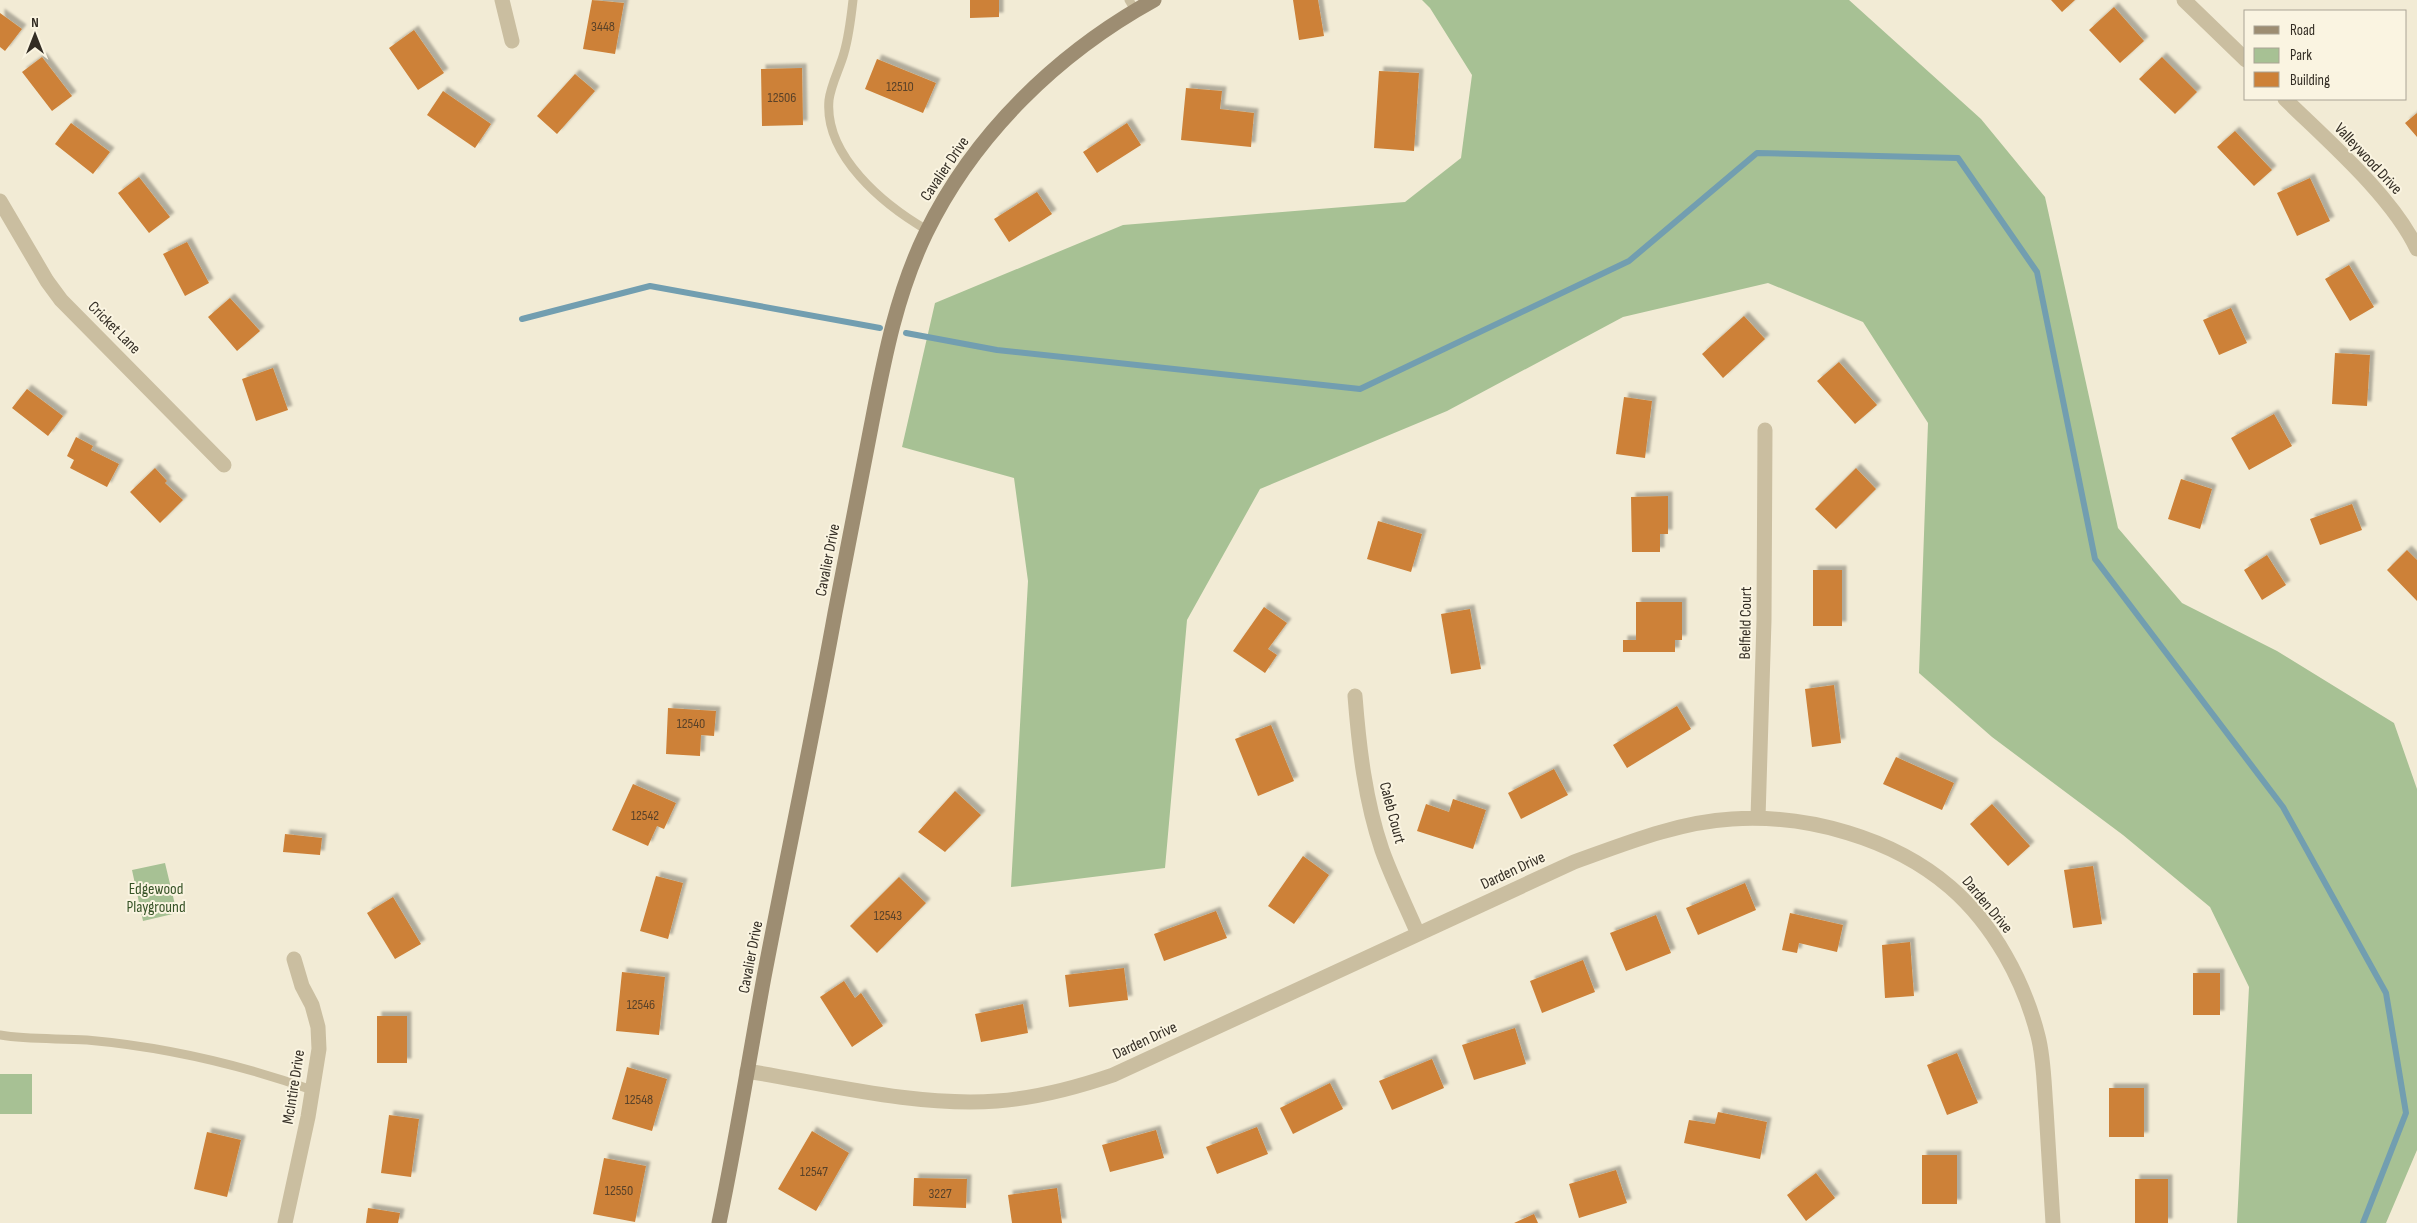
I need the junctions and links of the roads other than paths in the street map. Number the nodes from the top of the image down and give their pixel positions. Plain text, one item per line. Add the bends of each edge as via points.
1 (502, 0) edge
2 (853, 0) edge
3 (1154, 0) edge
4 (2184, 0) edge
5 (1132, 5) edge
6 (512, 41) dead end
7 (2244, 58) edge
8 (2286, 100) edge
9 (0, 201) edge
10 (927, 230) junction
11 (2417, 249) edge
12 (1765, 430) dead end
13 (224, 465) dead end
14 (1355, 696) dead end
15 (1758, 818) junction
16 (1418, 934) junction
17 (294, 960) dead end
18 (0, 1035) edge
19 (747, 1072) junction
20 (312, 1090) junction
21 (285, 1223) edge
22 (719, 1223) edge
23 (2053, 1223) edge

1 - 6 street
2 - 10 lane via 844,52 829,97 832,130 855,171 876,194
3 - 5 street, Cavalier Drive
4 - 7 street
5 - 10 street, Cavalier Drive via 1045,78 1007,115 975,153
8 - 11 street, Valleywood Drive via 2393,210
9 - 13 street, Cricket Lane via 61,300
10 - 19 street, Cavalier Drive via 900,296 888,341
12 - 15 street, Belfield Court
14 - 16 street, Caleb Court via 1366,789 1382,850
15 - 16 street, Darden Drive via 1703,822 1630,842 1574,862
15 - 23 street, Darden Drive via 1839,830 1883,846 1918,864 1950,887 1995,940 2027,1001 2039,1038
16 - 19 street, Darden Drive via 1113,1075 1030,1097 954,1102
17 - 20 street, McIntire Drive via 318,1027 319,1048
18 - 20 lane via 145,1046 221,1060
19 - 22 street, Cavalier Drive
20 - 21 street, McIntire Drive

